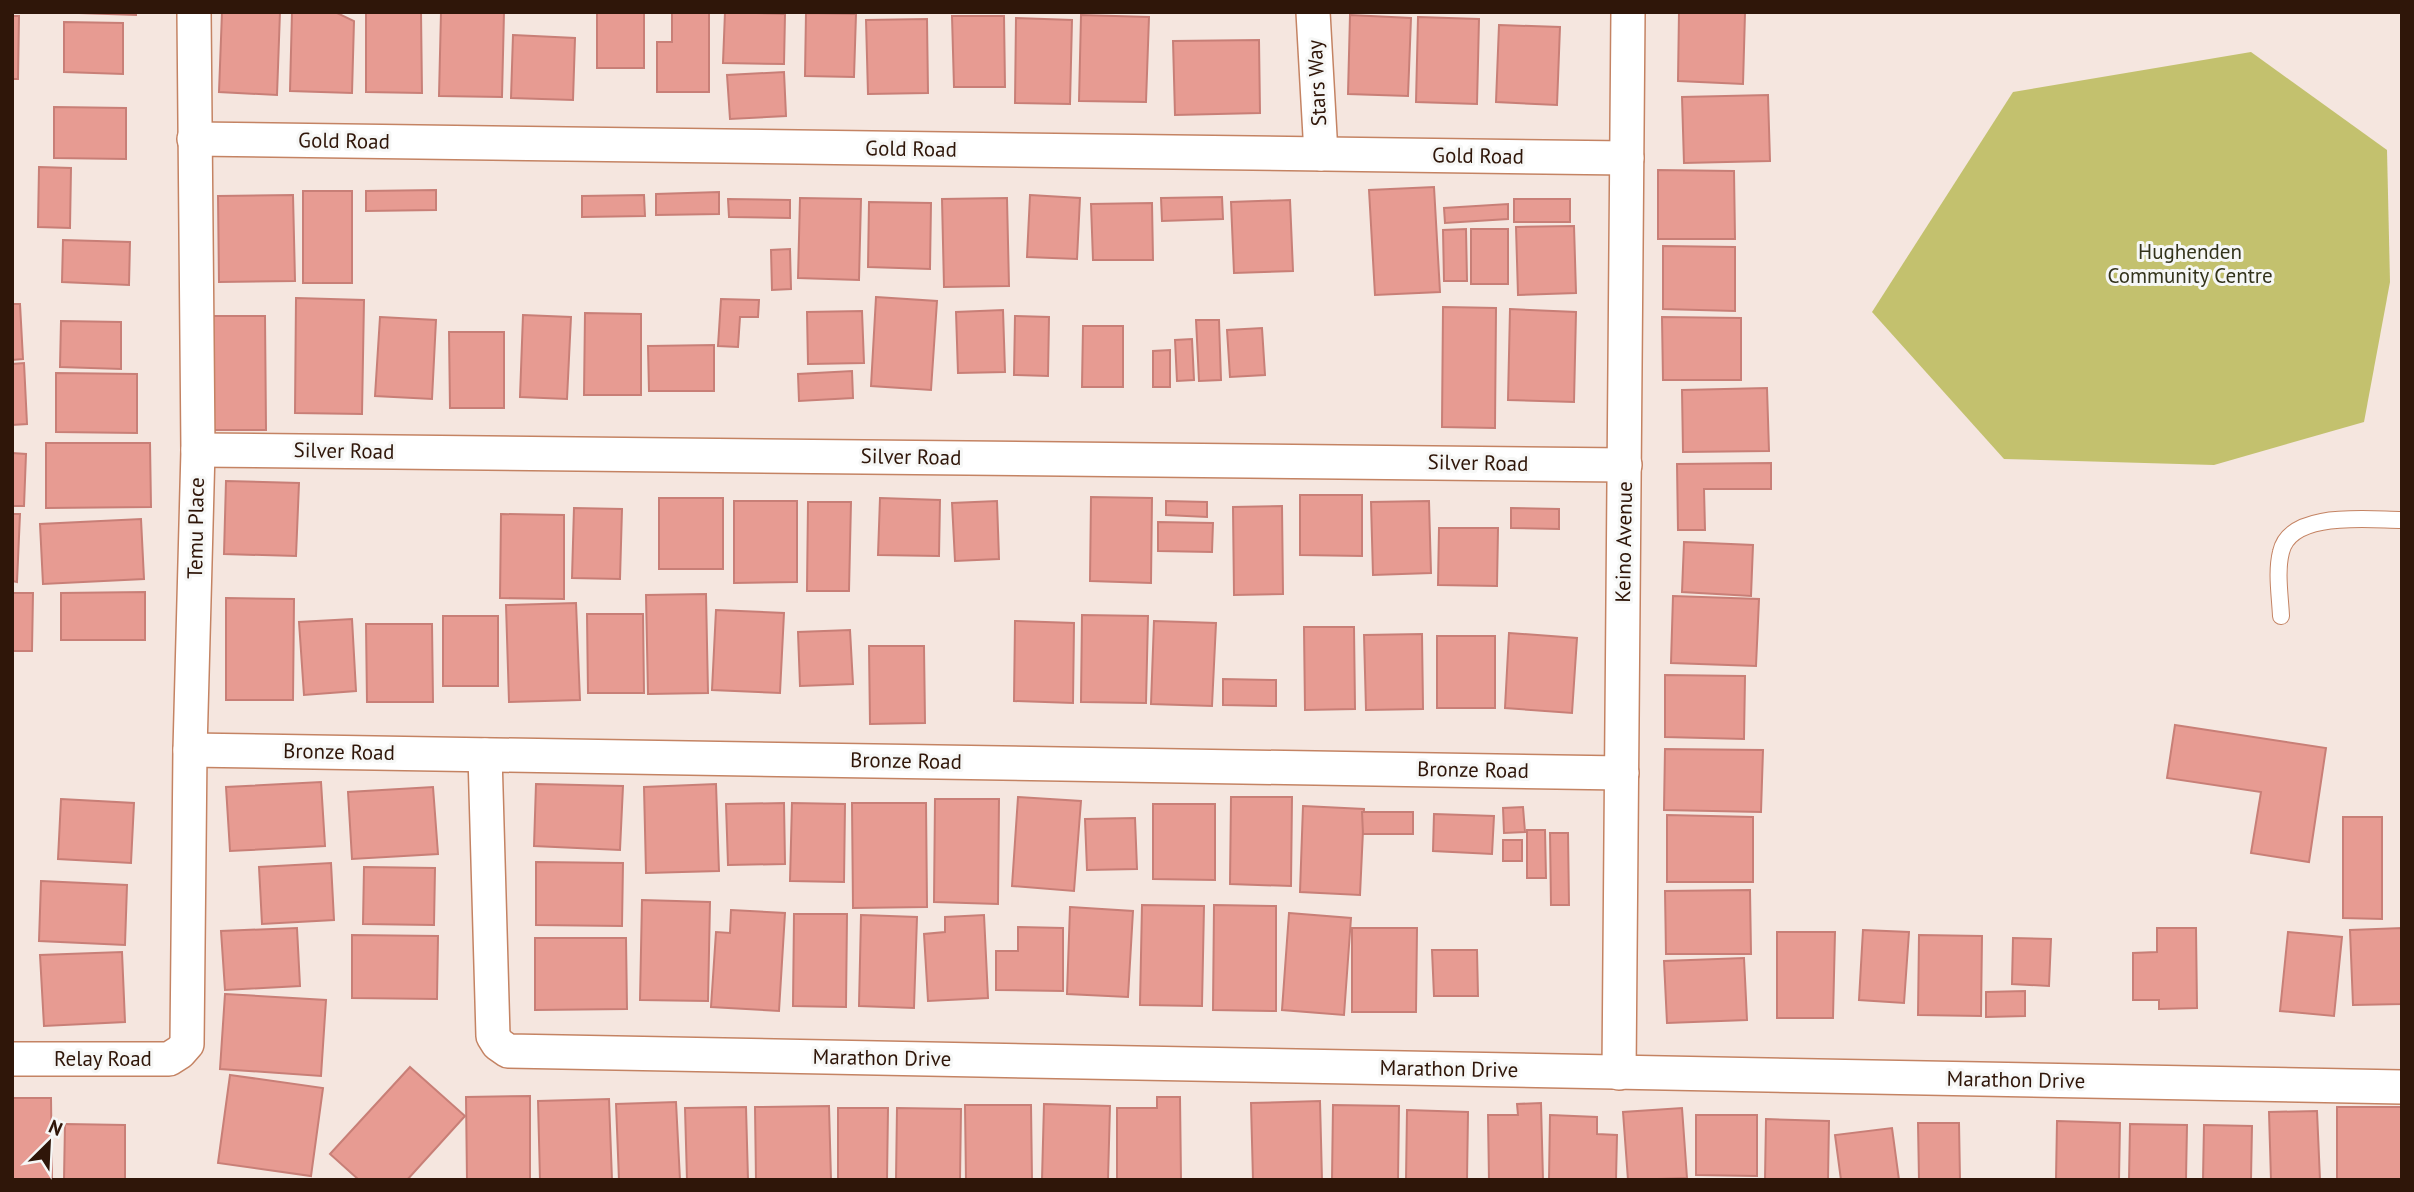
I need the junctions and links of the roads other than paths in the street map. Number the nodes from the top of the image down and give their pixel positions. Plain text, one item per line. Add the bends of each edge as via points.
1 (194, 12) edge
2 (1313, 12) edge
3 (1628, 12) edge
4 (194, 139) junction
5 (1321, 154) junction
6 (1627, 158) junction
7 (198, 450) junction
8 (1625, 465) junction
9 (2402, 520) edge
10 (2281, 616) dead end
11 (190, 750) junction
12 (485, 755) junction
13 (1622, 772) junction
14 (187, 1044) joint
15 (12, 1059) edge
16 (1619, 1073) junction
17 (2402, 1087) edge

1 - 4 street, Temu Place
2 - 5 street, Stars Way
3 - 6 street, Keino Avenue
4 - 5 street, Gold Road
4 - 7 street, Temu Place
5 - 6 street, Gold Road
6 - 8 street, Keino Avenue
7 - 8 street, Silver Road
7 - 11 street, Temu Place
8 - 13 street, Keino Avenue
9 - 10 lane via 2330,520 2301,527 2288,536 2279,564
11 - 12 street, Bronze Road
11 - 14 street, Temu Place
12 - 13 street, Bronze Road
12 - 16 street, Marathon Drive via 493,1036 508,1051
13 - 16 street, Keino Avenue
14 - 15 street, Relay Road via 169,1059
16 - 17 street, Marathon Drive

